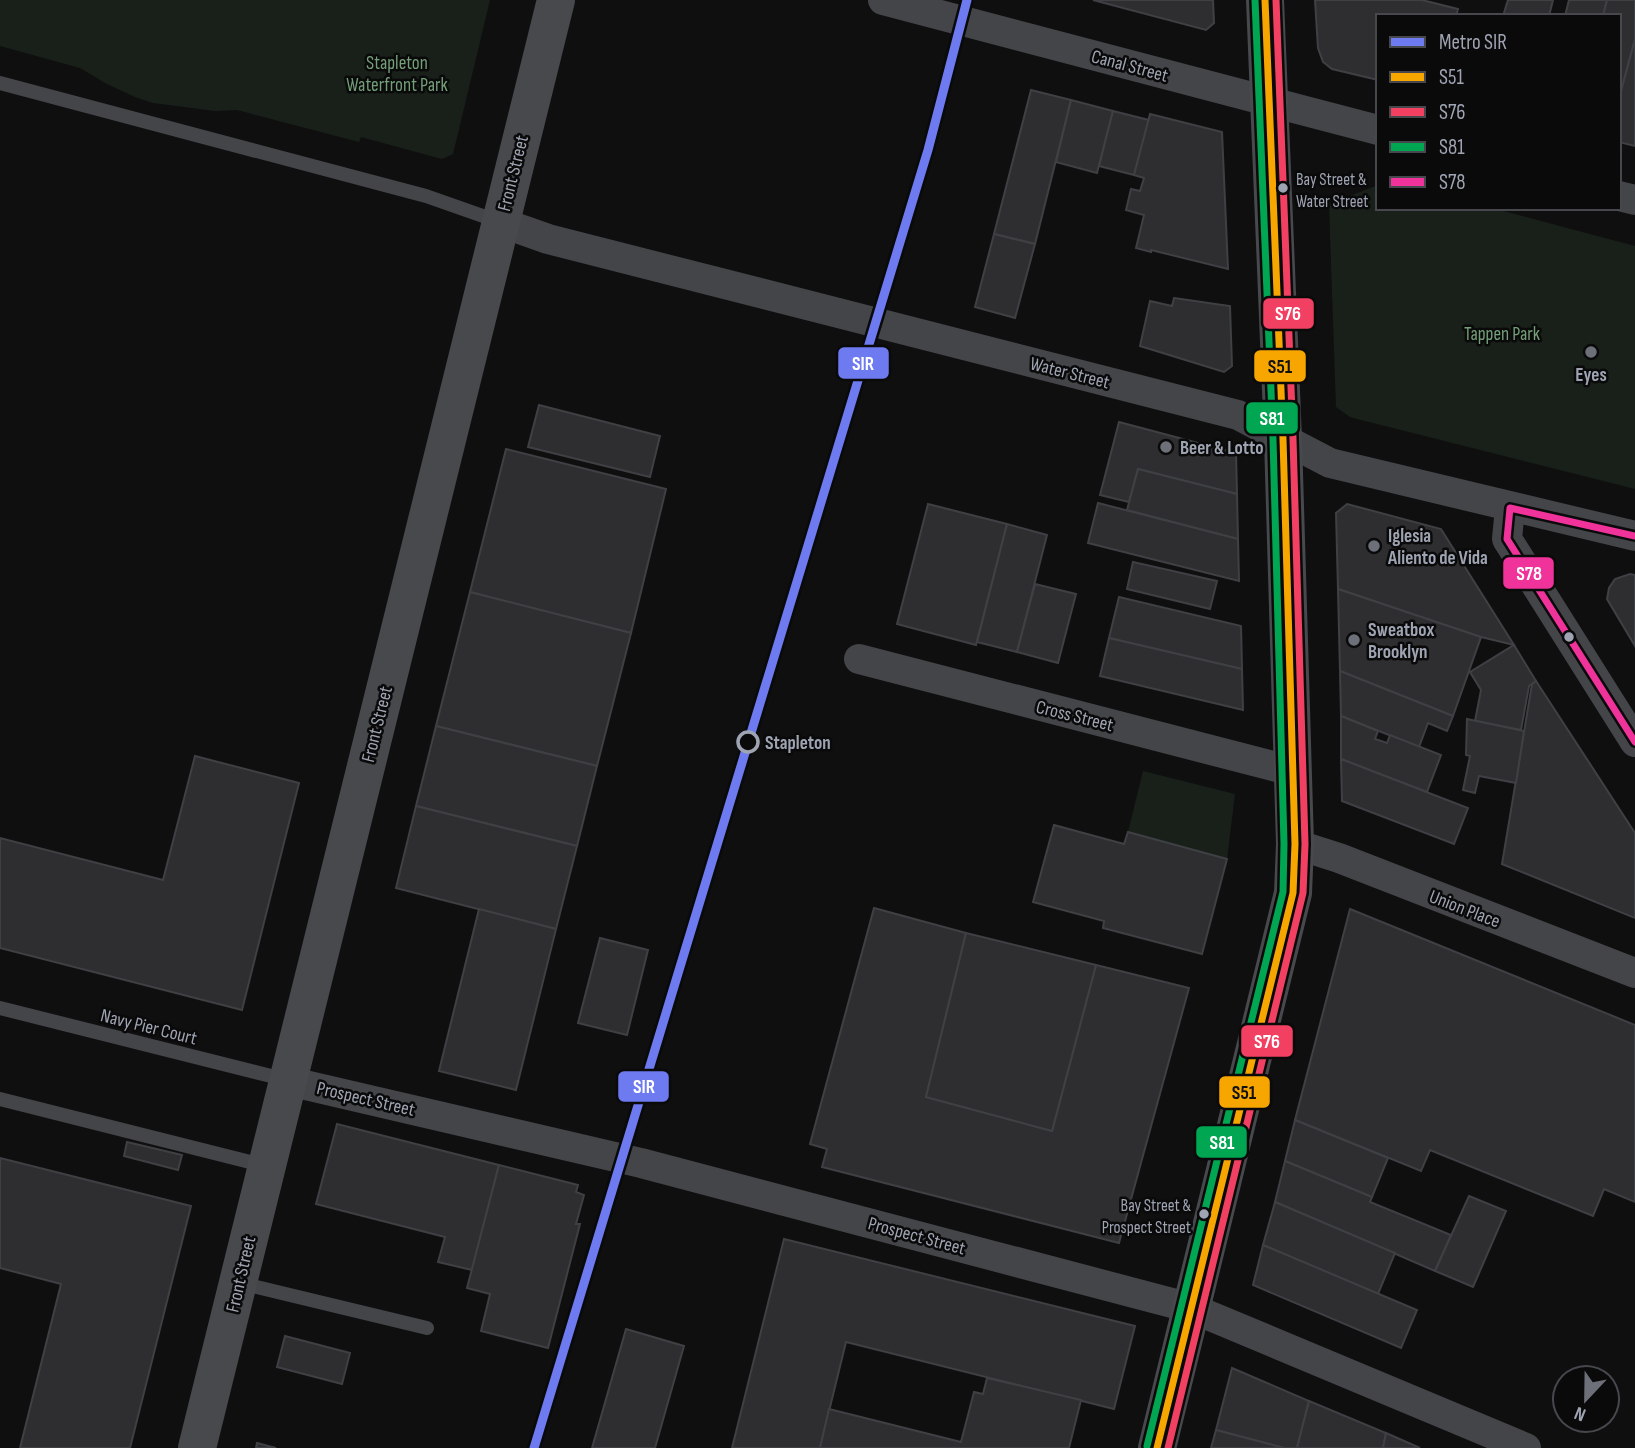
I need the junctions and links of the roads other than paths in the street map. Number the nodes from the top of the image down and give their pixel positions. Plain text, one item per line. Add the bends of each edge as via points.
1 (556, 0) edge
2 (883, 0) edge
3 (1265, 0) edge
4 (0, 83) edge
5 (1269, 101) junction
6 (1376, 129) edge
7 (500, 222) junction
8 (1283, 439) junction
9 (1510, 508) junction
10 (1635, 536) edge
11 (859, 659) dead end
12 (1635, 742) edge
13 (1292, 771) junction
14 (1295, 844) junction
15 (1635, 973) edge
16 (0, 1008) edge
17 (288, 1081) junction
18 (0, 1099) edge
19 (266, 1166) junction
20 (239, 1283) junction
21 (1191, 1308) junction
22 (427, 1328) dead end
23 (197, 1448) edge
24 (1157, 1448) edge
25 (1526, 1448) edge

1 - 7 street, Front Street
2 - 5 street, Canal Street
3 - 5 street
4 - 7 lane via 426,196
5 - 6 street, Canal Street
5 - 8 street
7 - 8 street, Water Street via 548,239 1238,415
7 - 17 street, Front Street
8 - 9 street, Water Street via 1330,463
8 - 13 street
9 - 10 street, Water Street
9 - 12 street via 1507,539
11 - 13 street, Cross Street
13 - 14 street
14 - 15 street, Union Place
14 - 21 street via 1293,893
16 - 17 lane, Navy Pier Court
17 - 19 street, Front Street
17 - 21 street, Prospect Street via 641,1163
18 - 19 lane
19 - 20 street, Front Street
20 - 22 lane
20 - 23 street, Front Street
21 - 24 street
21 - 25 street, Prospect Street

